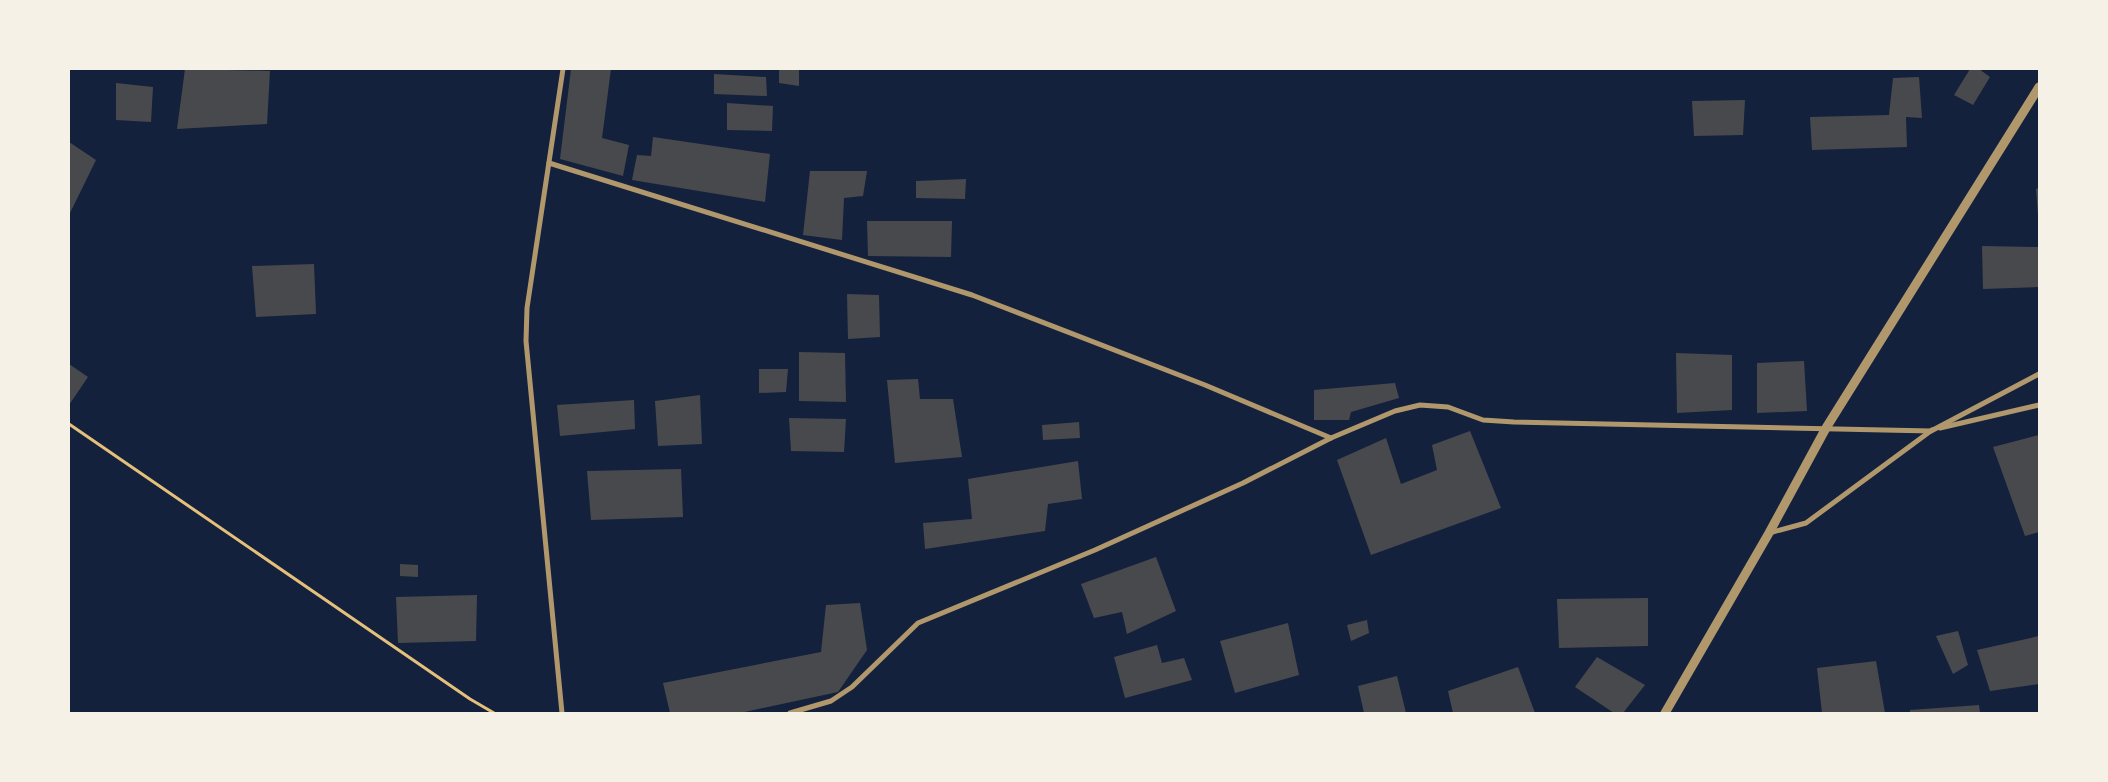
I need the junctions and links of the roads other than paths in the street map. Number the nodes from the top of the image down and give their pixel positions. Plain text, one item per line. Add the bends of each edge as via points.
1 (563, 69) edge
2 (2039, 87) edge
3 (549, 163) junction
4 (2039, 374) edge
5 (2039, 405) edge
6 (1826, 428) junction
7 (1931, 430) junction
8 (1331, 438) junction
9 (1769, 533) junction
10 (562, 713) edge
11 (790, 713) edge
12 (1665, 713) edge

1 - 3 street
2 - 6 street
3 - 8 street via 972,295 1205,385
3 - 10 street via 527,308 526,341
4 - 7 street
5 - 7 street
6 - 7 street
6 - 8 street via 1514,422 1483,420 1448,407 1420,405 1395,411
6 - 9 street
7 - 9 street via 1806,523
8 - 11 street via 1226,491 1095,550 918,623 852,687 832,701
9 - 12 street

